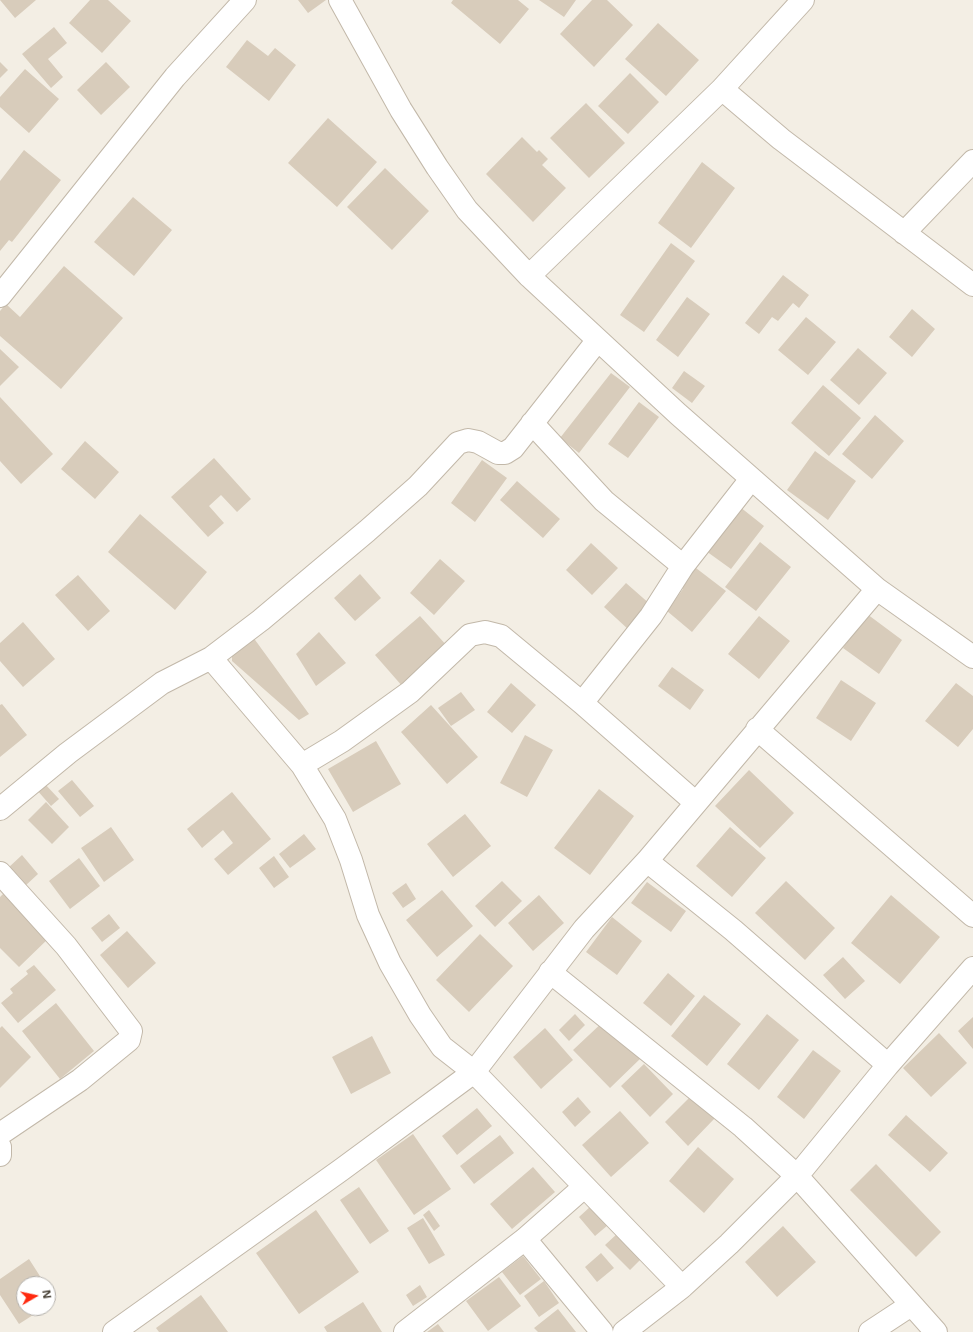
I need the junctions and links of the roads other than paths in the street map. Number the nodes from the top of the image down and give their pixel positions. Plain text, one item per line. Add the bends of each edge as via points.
1 (245, 0) edge
2 (340, 0) edge
3 (803, 0) edge
4 (722, 89) junction
5 (973, 162) edge
6 (904, 233) junction
7 (529, 276) junction
8 (973, 285) edge
9 (0, 296) edge
10 (597, 341) junction
11 (532, 423) junction
12 (751, 479) junction
13 (683, 566) junction
14 (877, 589) junction
15 (973, 657) edge
16 (210, 658) junction
17 (582, 703) junction
18 (757, 729) junction
19 (302, 765) junction
20 (696, 803) junction
21 (0, 809) edge
22 (647, 861) junction
23 (0, 873) edge
24 (973, 916) edge
25 (973, 968) edge
26 (550, 972) junction
27 (888, 1065) junction
28 (474, 1072) junction
29 (0, 1134) edge
30 (0, 1147) edge
31 (0, 1155) edge
32 (797, 1176) junction
33 (584, 1187) junction
34 (525, 1239) junction
35 (682, 1287) junction
36 (911, 1305) junction
37 (116, 1331) edge
38 (405, 1332) edge
39 (602, 1332) edge
40 (624, 1332) edge
41 (870, 1332) edge
42 (936, 1332) edge

1 - 9 street via 175,77
2 - 7 street via 401,110 437,167 467,210
3 - 4 street
4 - 6 street
4 - 7 street
5 - 6 street
6 - 8 street
7 - 10 street
10 - 11 street
10 - 12 street
11 - 13 street via 604,501
11 - 16 street via 513,448 505,453 498,453 478,442 468,440 458,443 418,486 367,531 261,620
12 - 13 street
12 - 14 street
13 - 17 street via 651,616
14 - 15 street
14 - 18 street
16 - 19 street
16 - 21 street via 162,683 68,753
17 - 19 street via 501,636 485,632 470,635 410,692 342,741
17 - 20 street
18 - 20 street
18 - 24 street
19 - 28 street via 335,819 368,915 390,963 442,1047
20 - 22 street
22 - 26 street via 584,929
22 - 27 street via 733,930
23 - 29 street via 66,946 131,1031 129,1040 80,1080
25 - 27 street
26 - 28 street
26 - 32 street via 743,1127
27 - 32 street
28 - 33 street
28 - 37 street via 342,1170
30 - 31 street
32 - 35 street
32 - 36 street
33 - 34 street
33 - 35 street
34 - 38 street
34 - 39 street
35 - 40 street
36 - 41 street
36 - 42 street

